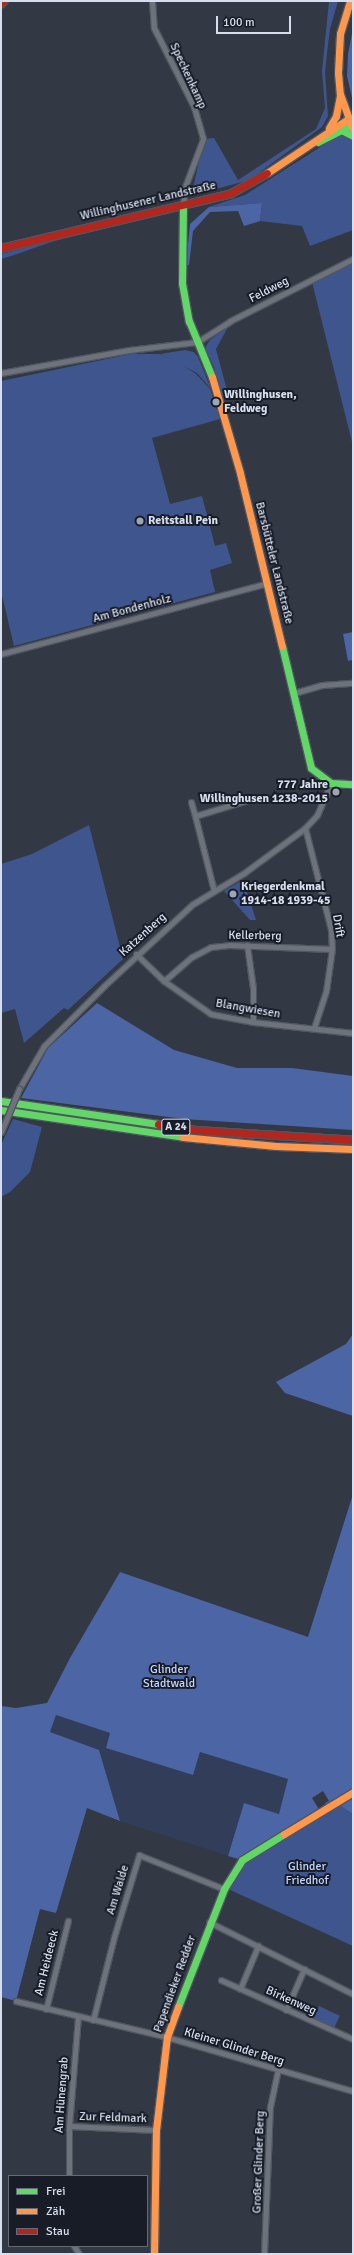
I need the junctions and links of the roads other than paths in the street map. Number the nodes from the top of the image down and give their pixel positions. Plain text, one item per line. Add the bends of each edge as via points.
1 (152, 1) edge
2 (350, 1) edge
3 (340, 94) junction
4 (351, 124) edge
5 (327, 131) junction
6 (343, 131) junction
7 (353, 136) edge
8 (312, 144) junction
9 (183, 205) junction
10 (1, 248) edge
11 (353, 259) edge
12 (197, 342) junction
13 (1, 373) edge
14 (268, 583) junction
15 (1, 654) edge
16 (353, 683) edge
17 (294, 693) junction
18 (331, 783) junction
19 (353, 784) edge
20 (251, 799) dead end
21 (191, 802) dead end
22 (195, 816) junction
23 (305, 828) junction
24 (214, 891) junction
25 (247, 945) junction
26 (332, 949) junction
27 (136, 954) junction
28 (164, 981) junction
29 (253, 1022) junction
30 (314, 1028) junction
31 (353, 1033) edge
32 (1, 1101) edge
33 (1, 1110) edge
34 (1, 1133) edge
35 (353, 1140) edge
36 (353, 1149) edge
37 (353, 1792) edge
38 (224, 1889) junction
39 (68, 1921) dead end
40 (210, 1922) junction
41 (258, 1946) junction
42 (304, 1969) junction
43 (221, 1980) dead end
44 (240, 1989) junction
45 (353, 1994) edge
46 (16, 2001) dead end
47 (46, 2009) junction
48 (286, 2010) junction
49 (78, 2016) junction
50 (93, 2020) junction
51 (167, 2037) junction
52 (353, 2039) edge
53 (278, 2070) junction
54 (353, 2091) edge
55 (69, 2126) junction
56 (156, 2130) junction
57 (69, 2175) edge
58 (154, 2254) edge
59 (264, 2254) edge

1 - 9 street, Speckenkamp via 154,28 194,107 203,139 185,187
2 - 3 main road via 339,46
3 - 4 main road
3 - 5 main road via 336,116
4 - 5 main road, Willinghusener Landstraße
4 - 6 main road, Willinghusener Landstraße
5 - 8 main road, Willinghusener Landstraße
6 - 7 main road
6 - 8 main road, Willinghusener Landstraße
8 - 9 main road, Willinghusener Landstraße via 248,185 220,197
9 - 10 main road, Willinghusener Landstraße via 131,215
9 - 12 main road, Barsbütteler Landstraße via 182,283 189,321
11 - 12 street, Feldweg via 230,322
12 - 13 street via 185,346 129,350
12 - 14 main road, Barsbütteler Landstraße via 220,400
14 - 15 street, Am Bondenholz
14 - 17 main road, Barsbütteler Landstraße
16 - 17 street via 322,685
17 - 18 main road, Barsbütteler Landstraße via 311,768
18 - 19 main road
18 - 23 street, Katzenberg via 317,815
20 - 22 street
21 - 22 street
22 - 24 street
23 - 24 street, Katzenberg via 244,873
23 - 26 street, Drift via 330,921
24 - 27 street, Katzenberg via 192,904
25 - 26 street, Kellerberg
25 - 28 street, Kellerberg via 211,948 192,958
25 - 29 street via 253,988
26 - 30 street, Drift via 326,991
27 - 28 street, Blangwiesen
27 - 34 street, Katzenberg, bridge via 44,1046 19,1089
28 - 29 street, Blangwiesen via 211,1014
29 - 30 street, Blangwiesen
30 - 31 street, Blangwiesen
32 - 35 main road, A 24 via 196,1130
33 - 36 main road, A 24 via 138,1132 276,1146
37 - 38 main road, Papendieker Redder via 242,1860
38 - 40 main road, Papendieker Redder
38 - 50 street, Am Walde via 139,1855 114,1937
39 - 47 street, Am Heideeck
40 - 41 street
40 - 51 main road, Papendieker Redder
41 - 42 street
41 - 44 street
42 - 45 street
42 - 48 street
43 - 44 street, Birkenweg
44 - 48 street, Birkenweg
46 - 47 street, Kleiner Glinder Berg
47 - 49 street, Kleiner Glinder Berg
48 - 52 street, Birkenweg
49 - 50 street, Kleiner Glinder Berg
49 - 55 street, Am Hünengrab
50 - 51 street, Kleiner Glinder Berg
51 - 53 street, Kleiner Glinder Berg
51 - 56 main road, Papendieker Redder
53 - 54 street, Kleiner Glinder Berg
53 - 59 street, Großer Glinder Berg via 270,2107
55 - 56 street, Zur Feldmark
55 - 57 street, Am Hünengrab
56 - 58 main road, Papendieker Redder

